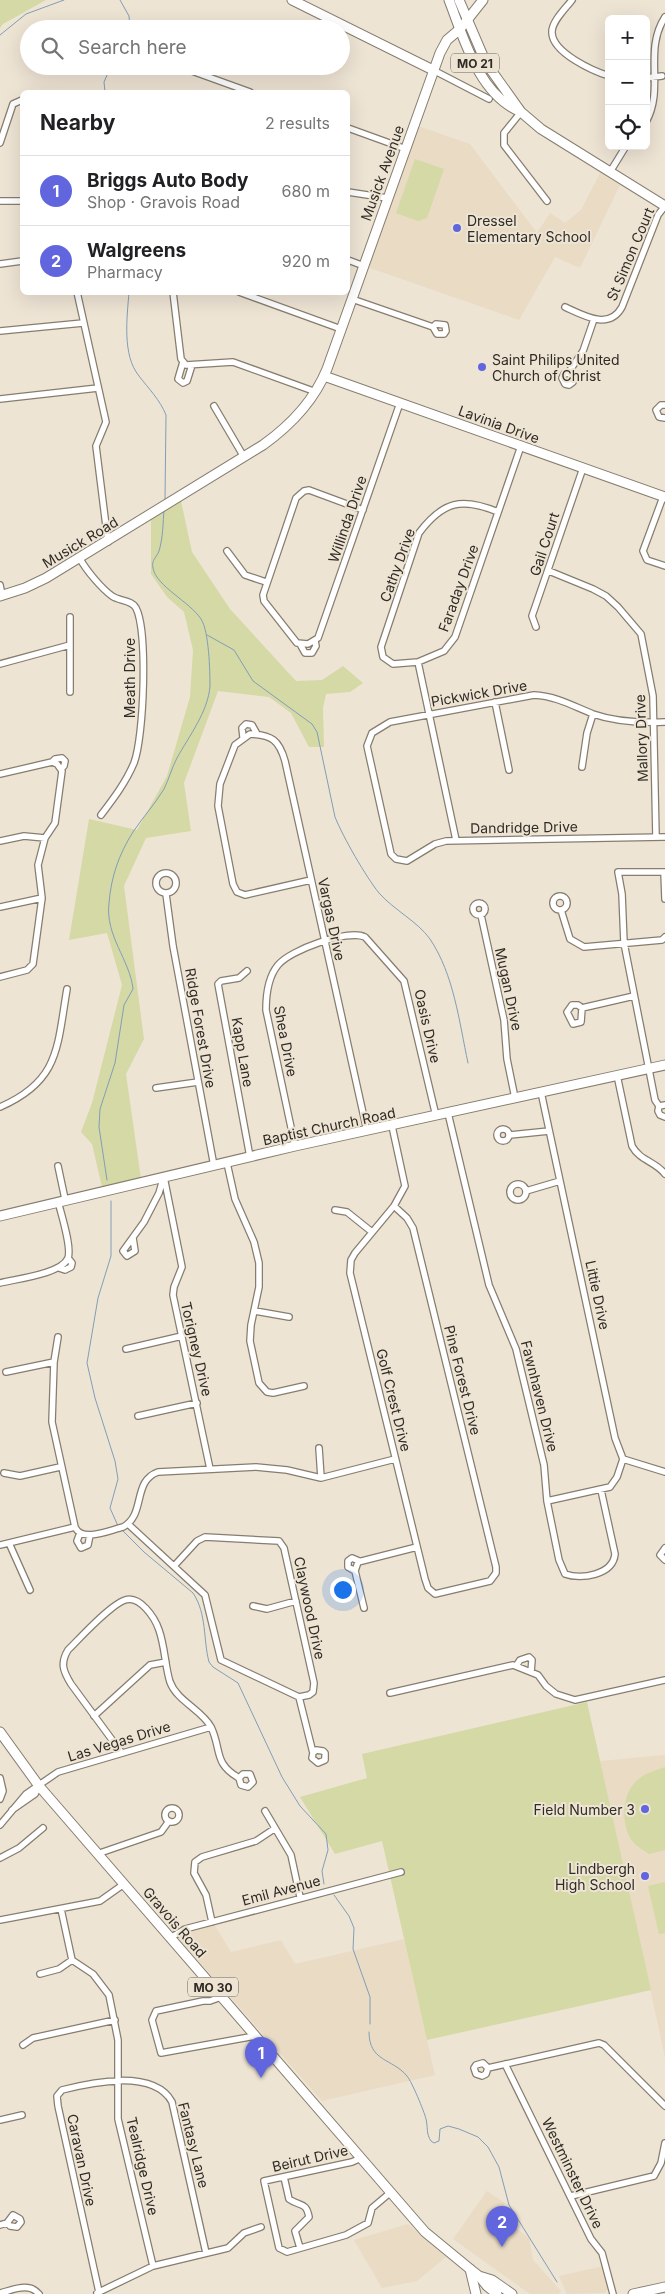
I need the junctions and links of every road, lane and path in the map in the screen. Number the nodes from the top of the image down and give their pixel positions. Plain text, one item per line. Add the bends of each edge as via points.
1 (292, 0) edge
2 (449, 0) edge
3 (572, 0) edge
4 (482, 2) edge
5 (460, 3) edge
6 (665, 17) edge
7 (332, 20) edge
8 (467, 21) junction
9 (350, 29) edge
10 (460, 29) junction
11 (433, 70) junction
12 (605, 74) edge
13 (203, 75) edge
14 (662, 76) junction
15 (650, 78) edge
16 (663, 85) dead end
17 (244, 90) edge
18 (489, 99) dead end
19 (20, 101) edge
20 (659, 109) dead end
21 (521, 112) junction
22 (650, 118) edge
23 (350, 129) edge
24 (0, 143) edge
25 (406, 149) junction
26 (624, 150) edge
27 (610, 172) junction
28 (350, 192) edge
29 (387, 198) junction
30 (0, 201) edge
31 (20, 201) edge
32 (546, 201) dead end
33 (665, 206) edge
34 (20, 261) edge
35 (350, 261) edge
36 (0, 264) edge
37 (364, 266) junction
38 (78, 295) edge
39 (173, 295) edge
40 (247, 295) edge
41 (352, 299) junction
42 (565, 307) dead end
43 (594, 319) junction
44 (82, 322) junction
45 (434, 327) dead end
46 (341, 329) junction
47 (0, 331) edge
48 (568, 373) dead end
49 (324, 376) junction
50 (98, 388) junction
51 (316, 392) junction
52 (0, 399) edge
53 (400, 403) junction
54 (665, 405) edge
55 (214, 406) dead end
56 (665, 418) edge
57 (522, 446) junction
58 (244, 457) junction
59 (583, 468) junction
60 (664, 497) edge
61 (169, 503) joint
62 (363, 510) junction
63 (498, 512) junction
64 (108, 542) junction
65 (227, 551) dead end
66 (80, 558) junction
67 (665, 566) edge
68 (549, 571) junction
69 (266, 582) junction
70 (0, 585) edge
71 (1, 595) edge
72 (70, 617) dead end
73 (536, 627) dead end
74 (315, 641) junction
75 (300, 644) junction
76 (70, 645) junction
77 (418, 662) junction
78 (0, 664) edge
79 (70, 692) dead end
80 (495, 702) junction
81 (593, 714) junction
82 (428, 715) junction
83 (654, 722) junction
84 (665, 722) edge
85 (257, 734) junction
86 (243, 738) junction
87 (582, 768) dead end
88 (509, 770) dead end
89 (0, 774) edge
90 (102, 815) dead end
91 (656, 837) junction
92 (665, 837) edge
93 (45, 838) junction
94 (456, 840) junction
95 (0, 841) edge
96 (391, 854) joint
97 (311, 880) junction
98 (166, 894) dead end
99 (42, 898) junction
100 (665, 900) edge
101 (0, 907) edge
102 (561, 910) dead end
103 (480, 915) dead end
104 (665, 938) edge
105 (324, 942) junction
106 (624, 943) junction
107 (248, 971) dead end
108 (0, 977) edge
109 (67, 989) dead end
110 (634, 996) junction
111 (582, 1008) dead end
112 (665, 1065) edge
113 (649, 1068) junction
114 (617, 1075) junction
115 (198, 1082) junction
116 (156, 1088) dead end
117 (541, 1092) junction
118 (515, 1098) junction
119 (662, 1106) edge
120 (0, 1107) edge
121 (448, 1113) junction
122 (436, 1116) junction
123 (665, 1117) edge
124 (392, 1126) junction
125 (549, 1131) junction
126 (367, 1132) junction
127 (510, 1135) dead end
128 (295, 1146) junction
129 (250, 1157) junction
130 (227, 1163) junction
131 (58, 1166) dead end
132 (214, 1166) junction
133 (664, 1171) edge
134 (164, 1177) junction
135 (560, 1181) junction
136 (526, 1191) dead end
137 (62, 1200) junction
138 (394, 1206) junction
139 (335, 1210) dead end
140 (0, 1216) edge
141 (372, 1232) junction
142 (133, 1238) dead end
143 (0, 1283) edge
144 (255, 1311) junction
145 (288, 1317) dead end
146 (182, 1336) junction
147 (58, 1337) dead end
148 (126, 1349) dead end
149 (54, 1362) junction
150 (6, 1372) dead end
151 (304, 1386) dead end
152 (197, 1403) junction
153 (138, 1416) dead end
154 (319, 1448) dead end
155 (396, 1459) junction
156 (623, 1459) junction
157 (60, 1467) junction
158 (210, 1468) junction
159 (665, 1472) edge
160 (4, 1473) dead end
161 (321, 1478) junction
162 (601, 1490) junction
163 (548, 1501) junction
164 (125, 1526) junction
165 (75, 1527) junction
166 (80, 1533) junction
167 (90, 1535) junction
168 (9, 1543) junction
169 (0, 1545) edge
170 (417, 1547) junction
171 (665, 1548) edge
172 (665, 1560) edge
173 (360, 1562) junction
174 (175, 1565) junction
175 (355, 1571) junction
176 (425, 1579) joint
177 (30, 1590) dead end
178 (296, 1601) junction
179 (253, 1606) dead end
180 (364, 1608) dead end
181 (166, 1662) junction
182 (516, 1666) junction
183 (531, 1672) junction
184 (665, 1680) edge
185 (390, 1693) dead end
186 (299, 1697) junction
187 (94, 1716) junction
188 (210, 1727) junction
189 (0, 1732) edge
190 (121, 1752) junction
191 (313, 1753) dead end
192 (0, 1778) edge
193 (239, 1778) dead end
194 (39, 1786) junction
195 (0, 1799) edge
196 (0, 1810) edge
197 (265, 1811) dead end
198 (7, 1815) junction
199 (169, 1821) dead end
200 (0, 1825) edge
201 (43, 1828) dead end
202 (274, 1829) junction
203 (97, 1854) junction
204 (0, 1858) edge
205 (401, 1872) dead end
206 (124, 1884) junction
207 (300, 1897) junction
208 (61, 1909) junction
209 (0, 1920) edge
210 (212, 1922) junction
211 (170, 1938) junction
212 (72, 1960) junction
213 (40, 1974) dead end
214 (221, 1997) junction
215 (115, 2020) junction
216 (255, 2036) junction
217 (23, 2045) dead end
218 (505, 2064) junction
219 (488, 2068) dead end
220 (118, 2080) junction
221 (665, 2106) edge
222 (22, 2115) dead end
223 (0, 2120) edge
224 (665, 2143) edge
225 (361, 2158) junction
226 (284, 2177) junction
227 (391, 2192) junction
228 (571, 2196) junction
229 (7, 2223) dead end
230 (0, 2224) edge
231 (261, 2227) dead end
232 (300, 2248) junction
233 (206, 2254) junction
234 (153, 2266) junction
235 (470, 2270) junction
236 (480, 2276) junction
237 (665, 2287) edge
238 (0, 2292) edge
239 (97, 2293) edge
240 (39, 2294) edge
241 (476, 2294) edge
242 (497, 2294) edge
243 (512, 2294) edge
244 (613, 2294) edge
245 (633, 2294) edge

1 - 7 street
2 - 10 street, MO 21
3 - 12 street via 553,26 554,39 572,58
4 - 5 street via 470,7
4 - 8 street, Musick Avenue
5 - 8 street, MO 21
6 - 14 street via 658,36
8 - 10 street, Musick Avenue
8 - 21 street, MO 21 via 486,63
9 - 11 street
10 - 11 street, Musick Avenue via 445,44
10 - 21 street, MO 21 via 488,84 507,107
11 - 18 street
11 - 25 street, Musick Avenue
13 - 17 street
14 - 15 street
14 - 16 street
19 - 24 street via 13,104
20 - 22 street
21 - 27 street, MO 21
21 - 32 street via 504,133 504,145
23 - 25 street
25 - 29 street, Musick Avenue
26 - 27 street
27 - 33 street, MO 21
28 - 29 street
29 - 37 street, Musick Avenue
30 - 31 street
33 - 43 street, St Simon Court via 658,215 619,312 611,319
34 - 36 street
35 - 37 street
37 - 41 street, Musick Avenue
38 - 44 street
39 - 51 street via 181,358 187,364 233,362
40 - 46 street
41 - 45 street
41 - 46 street, Musick Avenue
42 - 43 street
43 - 48 street via 583,350
44 - 47 street
44 - 50 street
46 - 49 street, Musick Avenue
49 - 51 street, Musick Avenue
49 - 53 street, Lavinia Drive
50 - 52 street
50 - 64 street via 106,422 96,446
51 - 58 street, Musick Avenue via 287,427
53 - 57 street, Lavinia Drive
53 - 62 street, Willinda Drive
54 - 56 street via 656,410 659,417
55 - 58 street
57 - 59 street, Lavinia Drive
57 - 63 street, Faraday Drive
58 - 61 street, Musick Avenue
59 - 60 street, Lavinia Drive
59 - 68 street, Gail Court
60 - 67 street via 644,551 646,560
61 - 64 street, Musick Road
62 - 69 street via 304,491 296,498
62 - 74 street, Willinda Drive
63 - 77 street, Faraday Drive via 456,637 444,651
63 - 77 street, Cathy Drive via 480,504 461,503 444,507 419,533 381,647 383,657 393,664
64 - 66 street, Musick Road
65 - 69 street via 245,575
66 - 71 street, Musick Road via 35,584
66 - 90 street, Meath Drive via 112,596 133,603 142,632 140,743 126,780
68 - 73 street, Gail Court via 532,616
68 - 83 street, Mallory Drive via 606,596 637,628 653,696
69 - 75 street via 264,601
70 - 71 street
72 - 76 street
74 - 75 street
74 - 75 street via 312,653 305,653
76 - 78 street
76 - 79 street
77 - 82 street
80 - 81 street, Pickwick Drive via 546,696
80 - 82 street, Pickwick Drive
80 - 88 street
81 - 83 street, Pickwick Drive via 614,720
81 - 87 street
82 - 94 street
82 - 96 street, Pickwick Drive via 382,725 372,733 367,746
83 - 84 street, Pickwick Drive
83 - 91 street, Mallory Drive
85 - 86 street, Vargas Drive
85 - 86 street via 252,726 246,724 242,728
85 - 97 street, Vargas Drive via 272,738 281,747
86 - 97 street via 235,745 220,784 218,806 233,884 237,892 245,895
89 - 93 street via 57,765 55,822
91 - 92 street, Dandridge Drive
91 - 94 street, Dandridge Drive
93 - 95 street via 24,836
93 - 99 street via 38,865
94 - 96 street, Dandridge Drive via 435,844 407,861 396,859
97 - 105 street, Vargas Drive
98 - 115 street, Ridge Forest Drive
99 - 101 street
99 - 108 street via 33,964 27,970
100 - 106 street via 664,872 618,872
102 - 106 street via 567,933 576,944 584,947
103 - 118 street, Mugan Drive via 504,1020
104 - 106 street
105 - 122 street, Oasis Drive via 359,935 404,981
105 - 126 street, Vargas Drive
105 - 128 street, Shea Drive via 295,951 278,965 266,996 266,1010
106 - 110 street
107 - 129 street, Kapp Lane via 239,978 218,984
109 - 120 street via 57,1048 47,1072 27,1093
110 - 111 street
110 - 113 street
112 - 113 street, Baptist Church Road
113 - 114 street, Baptist Church Road
113 - 119 street via 655,1100
114 - 117 street, Baptist Church Road
114 - 133 street via 632,1146 638,1156
115 - 116 street
115 - 132 street, Ridge Forest Drive
117 - 118 street, Baptist Church Road
117 - 125 street, Littie Drive
118 - 121 street, Baptist Church Road
119 - 123 street via 658,1113
121 - 122 street, Baptist Church Road
121 - 163 street, Fawnhaven Drive via 491,1290 516,1350 544,1465
122 - 124 street, Baptist Church Road
124 - 126 street, Baptist Church Road
124 - 138 street, Golf Crest Drive via 405,1179 404,1192
125 - 127 street
125 - 135 street, Littie Drive
126 - 128 street, Baptist Church Road
128 - 129 street, Baptist Church Road
129 - 130 street, Baptist Church Road
130 - 132 street, Baptist Church Road
130 - 144 street via 235,1199 254,1242 259,1263
131 - 137 street
132 - 134 street, Baptist Church Road
134 - 137 street, Baptist Church Road
134 - 142 street via 153,1205
134 - 146 street, Torigney Drive via 182,1267 172,1295
135 - 136 street
135 - 156 street, Littie Drive
137 - 140 street, Baptist Church Road
137 - 143 street via 68,1258 59,1268
138 - 141 street, Golf Crest Drive
138 - 176 street, Pine Forest Drive via 413,1228 496,1567 490,1581 435,1594
139 - 141 street via 347,1212
141 - 155 street, Golf Crest Drive via 351,1260 350,1273
144 - 145 street
144 - 151 street via 250,1341 259,1382 267,1392 273,1393
146 - 148 street
146 - 152 street, Torigney Drive
147 - 149 street
149 - 150 street
149 - 157 street via 52,1422
152 - 153 street
152 - 158 street, Torigney Drive
154 - 161 street
155 - 161 street
155 - 170 street, Golf Crest Drive
156 - 159 street
156 - 162 street via 614,1483
157 - 160 street via 20,1476
157 - 165 street
158 - 161 street via 256,1467
158 - 164 street via 150,1475 144,1482 137,1508
162 - 163 street
162 - 163 street, Fawnhaven Drive via 615,1560 604,1571 591,1574 574,1577 561,1569
164 - 167 street
164 - 174 street
165 - 166 street
165 - 168 street
166 - 167 street
166 - 167 street via 77,1541 80,1548 88,1545
168 - 169 street
168 - 177 street
170 - 173 street
170 - 176 street, Golf Crest Drive
171 - 172 street via 660,1554
173 - 175 street
173 - 175 street via 352,1558 348,1561 348,1567
174 - 178 street, Claywood Drive via 197,1541 205,1537 279,1541 284,1548
174 - 186 street via 205,1595 220,1660
175 - 180 street
178 - 179 street via 267,1609
178 - 186 street, Claywood Drive via 314,1688 309,1695
181 - 187 street via 150,1665
181 - 187 street via 159,1630 140,1602 126,1599 114,1606 68,1650 63,1659 64,1672
181 - 188 street via 171,1684
182 - 183 street
182 - 183 street via 520,1660 529,1658 533,1666
182 - 185 street
183 - 184 street via 556,1694 575,1700
186 - 191 street
187 - 190 street
188 - 190 street, Las Vegas Drive
188 - 193 street via 220,1762
189 - 194 street, Gravois Road / MO 30
190 - 194 street, Las Vegas Drive via 58,1772
192 - 195 street via 3,1791
194 - 198 street, Las Vegas Drive via 35,1794
194 - 203 street, Gravois Road / MO 30
196 - 198 street
197 - 202 street
198 - 200 street, Las Vegas Drive
199 - 203 street via 161,1832
201 - 204 street via 19,1848
202 - 207 street via 291,1856
202 - 210 street via 256,1841 195,1862 194,1873 206,1895
203 - 206 street, Gravois Road / MO 30
205 - 207 street, Emil Avenue
206 - 208 street via 100,1901
206 - 211 street, Gravois Road / MO 30
207 - 210 street, Emil Avenue
208 - 209 street
208 - 212 street
210 - 211 street, Emil Avenue
211 - 214 street, Gravois Road / MO 30
212 - 213 street via 59,1969
212 - 215 street, Tealridge Drive via 93,1974 109,1995
214 - 216 street, Gravois Road / MO 30
214 - 216 street via 156,2011 152,2020 161,2053
215 - 217 street via 33,2038
215 - 220 street, Tealridge Drive
216 - 225 street, Gravois Road / MO 30
218 - 219 street
218 - 221 street via 604,2045
218 - 228 street, Westminster Drive
220 - 233 street, Fantasy Lane via 157,2086 167,2093 172,2102
220 - 234 street, Tealridge Drive via 118,2119
220 - 239 street, Caravan Drive via 62,2090 57,2096
222 - 223 street
224 - 228 street via 661,2163 654,2176
225 - 226 street, Beirut Drive
225 - 227 street, Gravois Road / MO 30
226 - 232 street via 289,2198 305,2205 309,2216 295,2231
226 - 232 street, Beirut Drive via 264,2182 279,2248 287,2252
227 - 232 street via 372,2208 368,2223 346,2235
227 - 235 street, Gravois Road / MO 30 via 432,2238
228 - 244 street, Westminster Drive via 591,2239 602,2253
229 - 230 street
231 - 233 street via 244,2233 228,2248
233 - 234 street
234 - 239 street
235 - 236 street, Gravois Road / MO 30
235 - 241 street
236 - 242 street, Gravois Road / MO 30
236 - 243 street, Gravois Road / MO 30
237 - 245 street
238 - 240 street via 23,2287

